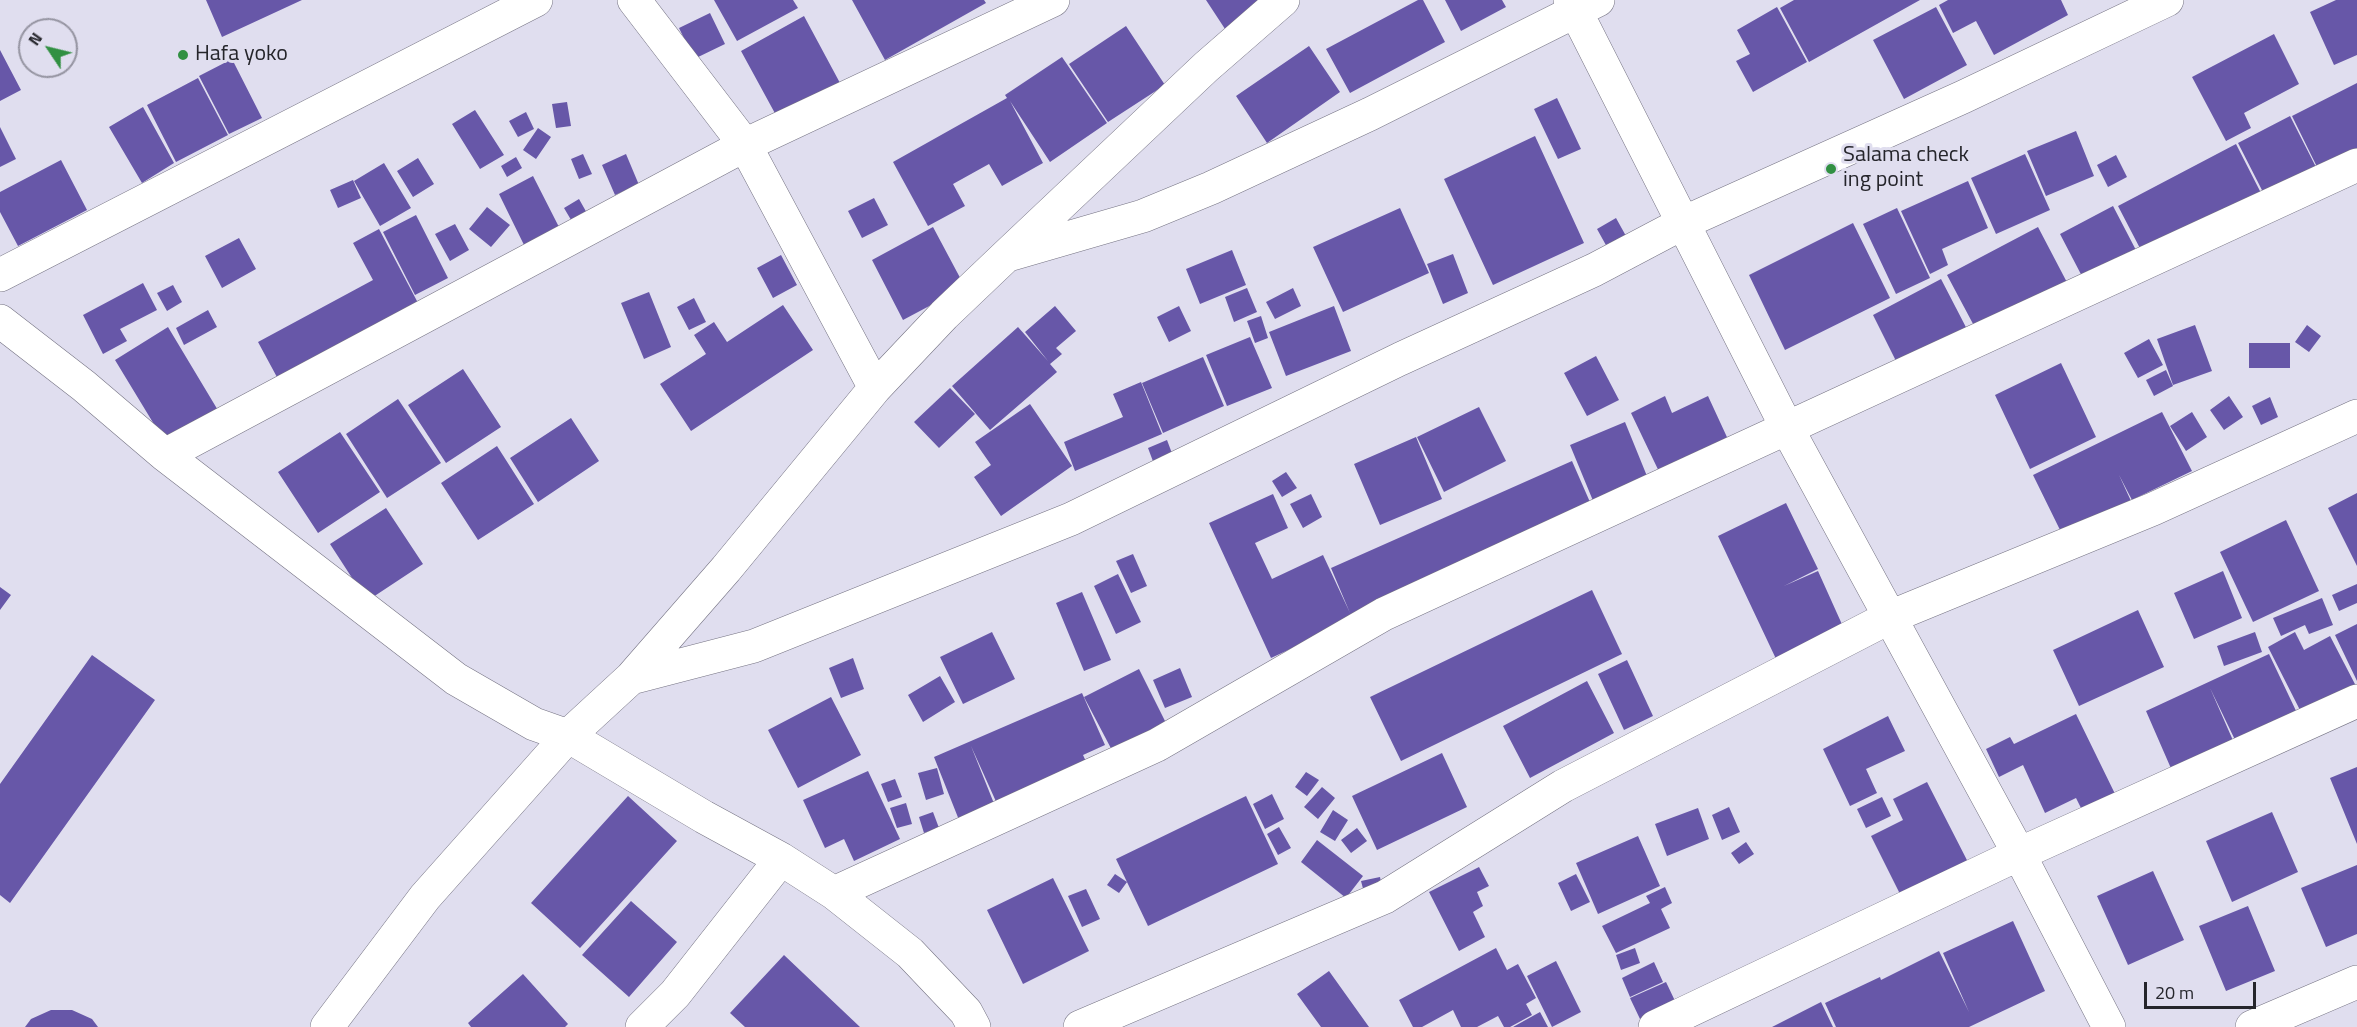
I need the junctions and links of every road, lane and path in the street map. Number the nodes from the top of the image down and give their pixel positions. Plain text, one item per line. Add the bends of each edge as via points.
1 (536, 0) edge
2 (634, 0) edge
3 (1053, 0) edge
4 (1283, 0) edge
5 (2167, 0) edge
6 (1581, 4) edge
7 (744, 145) junction
8 (2357, 165) edge
9 (1683, 223) junction
10 (1007, 255) junction
11 (0, 275) edge
12 (0, 287) edge
13 (10, 328) edge
14 (875, 388) junction
15 (2357, 416) edge
16 (1788, 430) junction
17 (165, 455) junction
18 (1890, 617) junction
19 (631, 678) junction
20 (2357, 701) edge
21 (568, 736) junction
22 (2019, 854) junction
23 (781, 859) junction
24 (834, 893) junction
25 (2357, 982) edge
26 (327, 1027) edge
27 (642, 1027) edge
28 (974, 1027) edge
29 (1080, 1027) edge
30 (1655, 1027) edge
31 (2109, 1027) edge
32 (2252, 1027) edge

1 - 11 street
2 - 7 street
3 - 7 street
4 - 10 street via 1206,67
5 - 9 street
6 - 9 street
6 - 10 street via 1370,114 1211,188 1143,216
7 - 14 street
7 - 17 street
8 - 16 street
9 - 16 street
9 - 19 street via 1593,270 1071,519 754,646
10 - 14 street
12 - 13 street
13 - 17 street
14 - 19 street
15 - 18 street via 2152,508
16 - 18 street
16 - 24 street via 1384,615 1157,746
17 - 21 street via 456,679 534,724
18 - 22 street
18 - 29 street via 1563,786 1385,897
19 - 21 street
20 - 22 street
21 - 23 street
21 - 26 street via 425,897
22 - 30 street
22 - 31 street
23 - 24 street
23 - 27 street via 675,994
24 - 28 street via 910,952 966,1012
25 - 32 street

